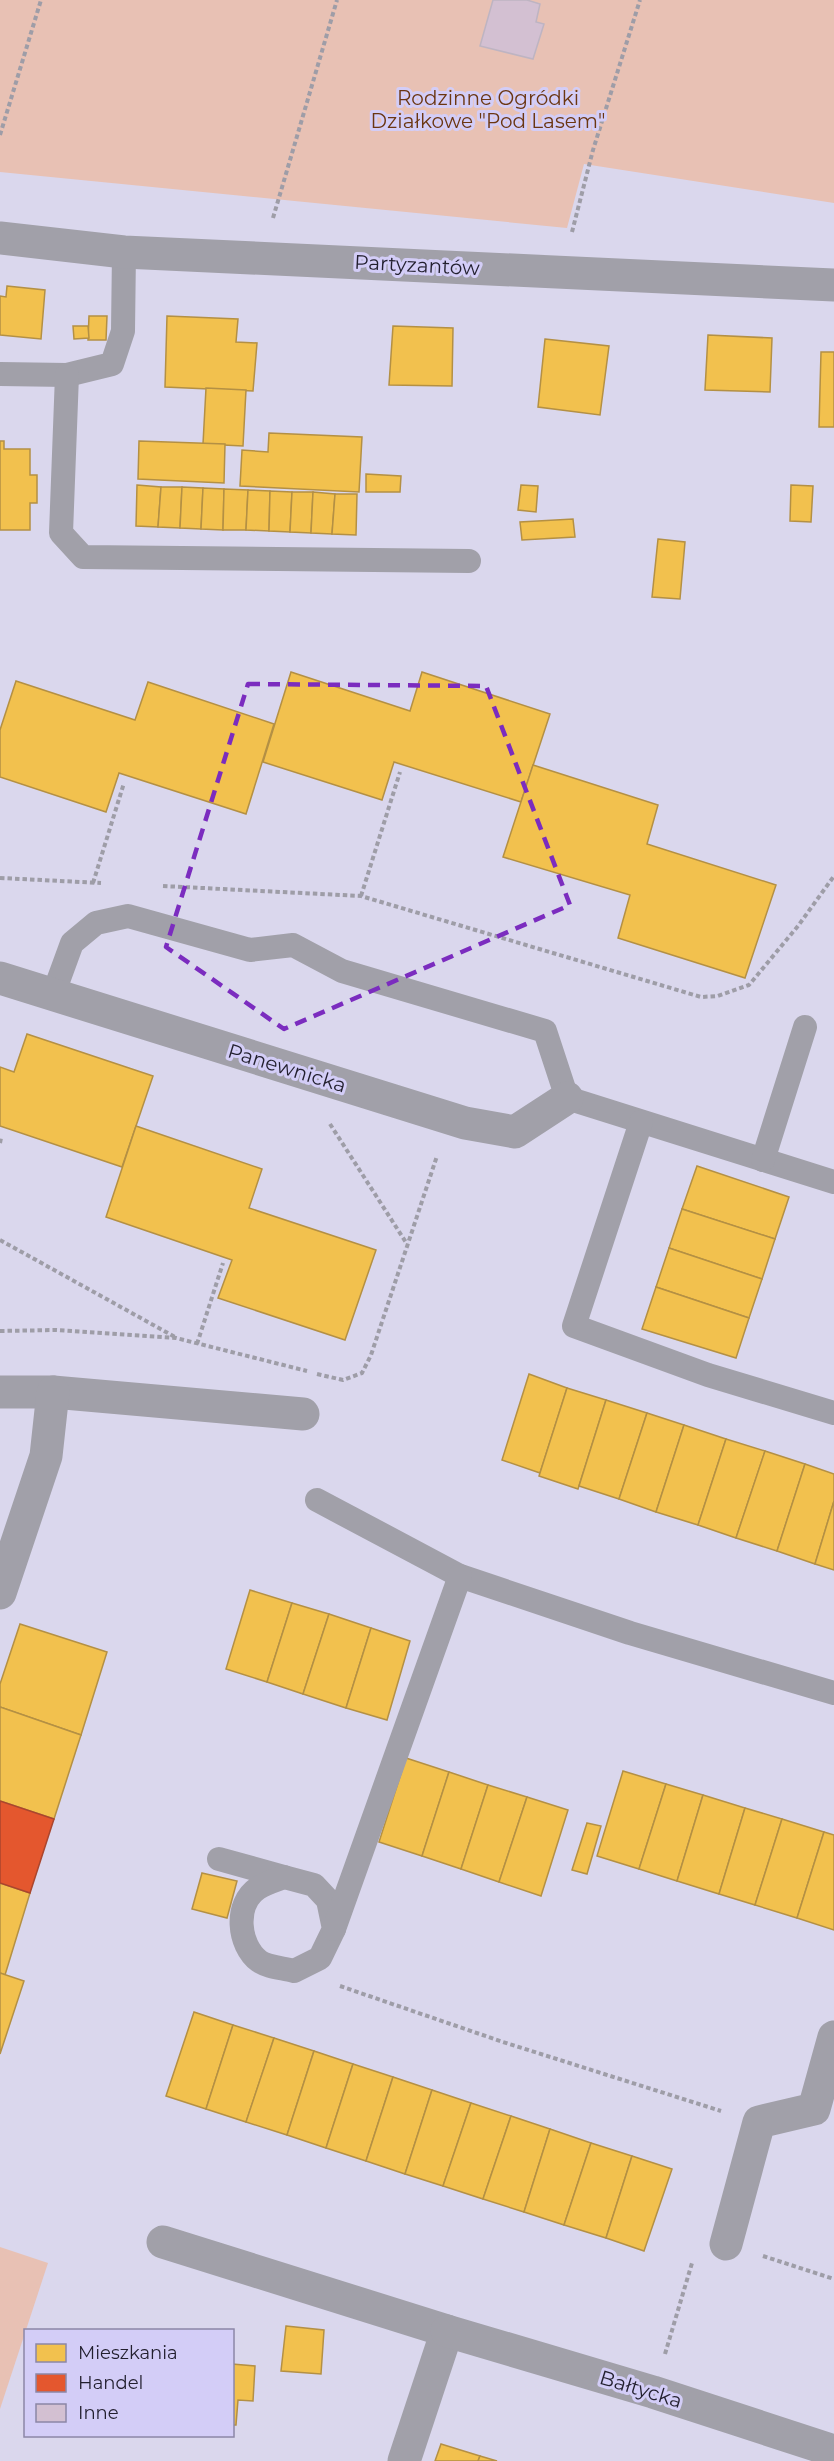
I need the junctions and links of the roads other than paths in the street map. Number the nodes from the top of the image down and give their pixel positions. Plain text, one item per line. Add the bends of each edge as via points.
1 (0, 238) edge
2 (124, 252) junction
3 (834, 285) edge
4 (0, 374) edge
5 (67, 375) junction
6 (469, 561) dead end
7 (0, 978) edge
8 (53, 995) junction
9 (805, 1027) dead end
10 (567, 1098) junction
11 (641, 1122) junction
12 (763, 1160) junction
13 (834, 1182) edge
14 (0, 1392) edge
15 (53, 1392) junction
16 (834, 1413) edge
17 (303, 1414) dead end
18 (317, 1500) dead end
19 (460, 1576) junction
20 (0, 1593) edge
21 (834, 1693) edge
22 (219, 1859) dead end
23 (284, 1877) junction
24 (334, 1929) junction
25 (834, 2037) edge
26 (163, 2242) dead end
27 (726, 2244) road end
28 (447, 2331) junction
29 (834, 2451) edge
30 (404, 2461) edge

1 - 2 street, Partyzantów
2 - 3 street, Partyzantów
2 - 5 lane via 123,331 112,364
4 - 5 lane
5 - 6 lane via 61,533 83,557
7 - 8 street, Panewnicka
8 - 10 street, Panewnicka via 465,1123 515,1132
8 - 10 lane via 72,943 96,923 128,916 250,951 293,945 342,971 545,1031
9 - 12 lane
10 - 11 lane
11 - 12 lane
11 - 16 lane via 574,1326
12 - 13 lane
14 - 15 street
15 - 17 street
15 - 20 street via 46,1456
18 - 19 lane
19 - 21 lane via 630,1633
19 - 24 lane
22 - 23 lane
23 - 24 lane via 314,1885 328,1900
23 - 24 lane via 257,1888 247,1902 241,1924 245,1946 260,1962 294,1971 320,1958
25 - 27 street via 814,2109 759,2122
26 - 28 street, Bałtycka
28 - 29 street, Bałtycka
28 - 30 street

